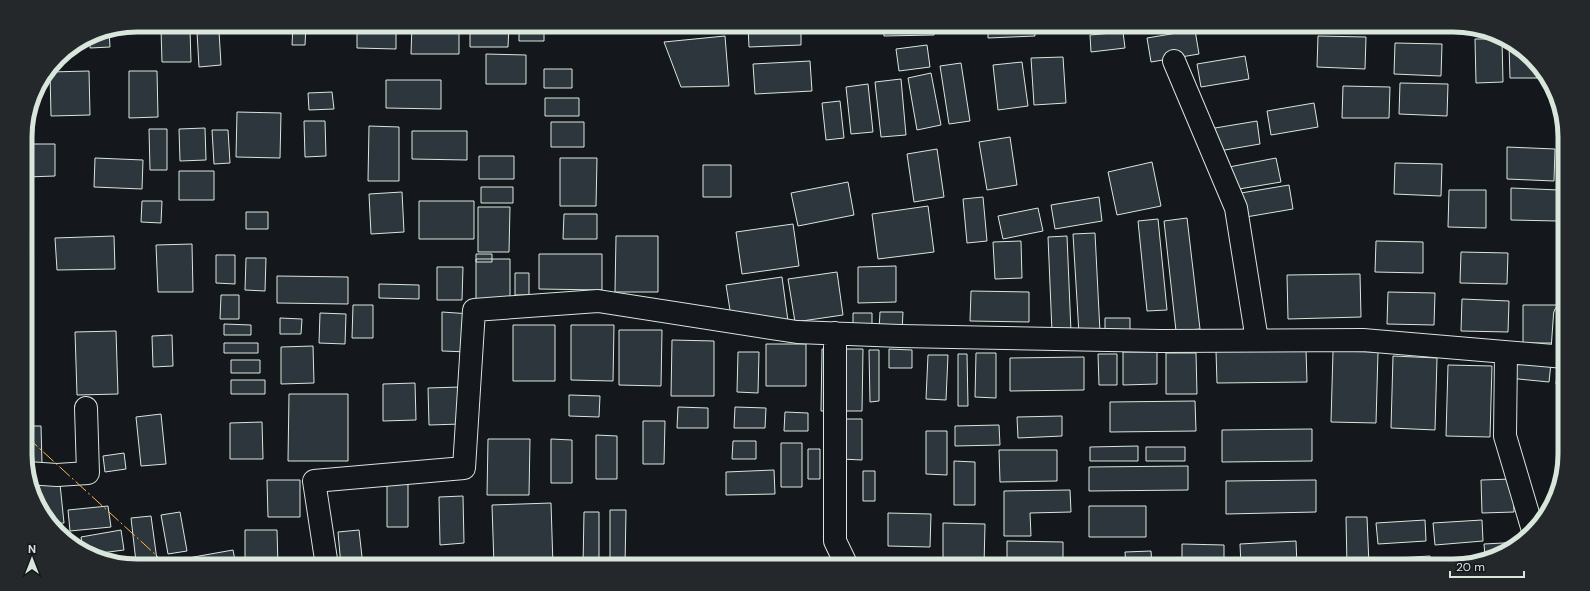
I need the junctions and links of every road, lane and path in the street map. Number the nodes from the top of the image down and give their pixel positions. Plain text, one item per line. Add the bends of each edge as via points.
1 (1174, 61) dead end
2 (836, 333) junction
3 (1257, 340) junction
4 (1506, 353) junction
5 (1558, 357) edge
6 (86, 408) dead end
7 (34, 473) edge
8 (1531, 524) edge
9 (326, 559) edge
10 (844, 559) edge

1 - 3 street via 1236,208
2 - 3 street via 1161,341
2 - 9 street via 797,332 598,301 474,310 464,468 314,481
2 - 10 street via 835,541
3 - 4 street via 1362,340
4 - 5 street
4 - 8 street via 1505,436
6 - 7 street via 88,473

